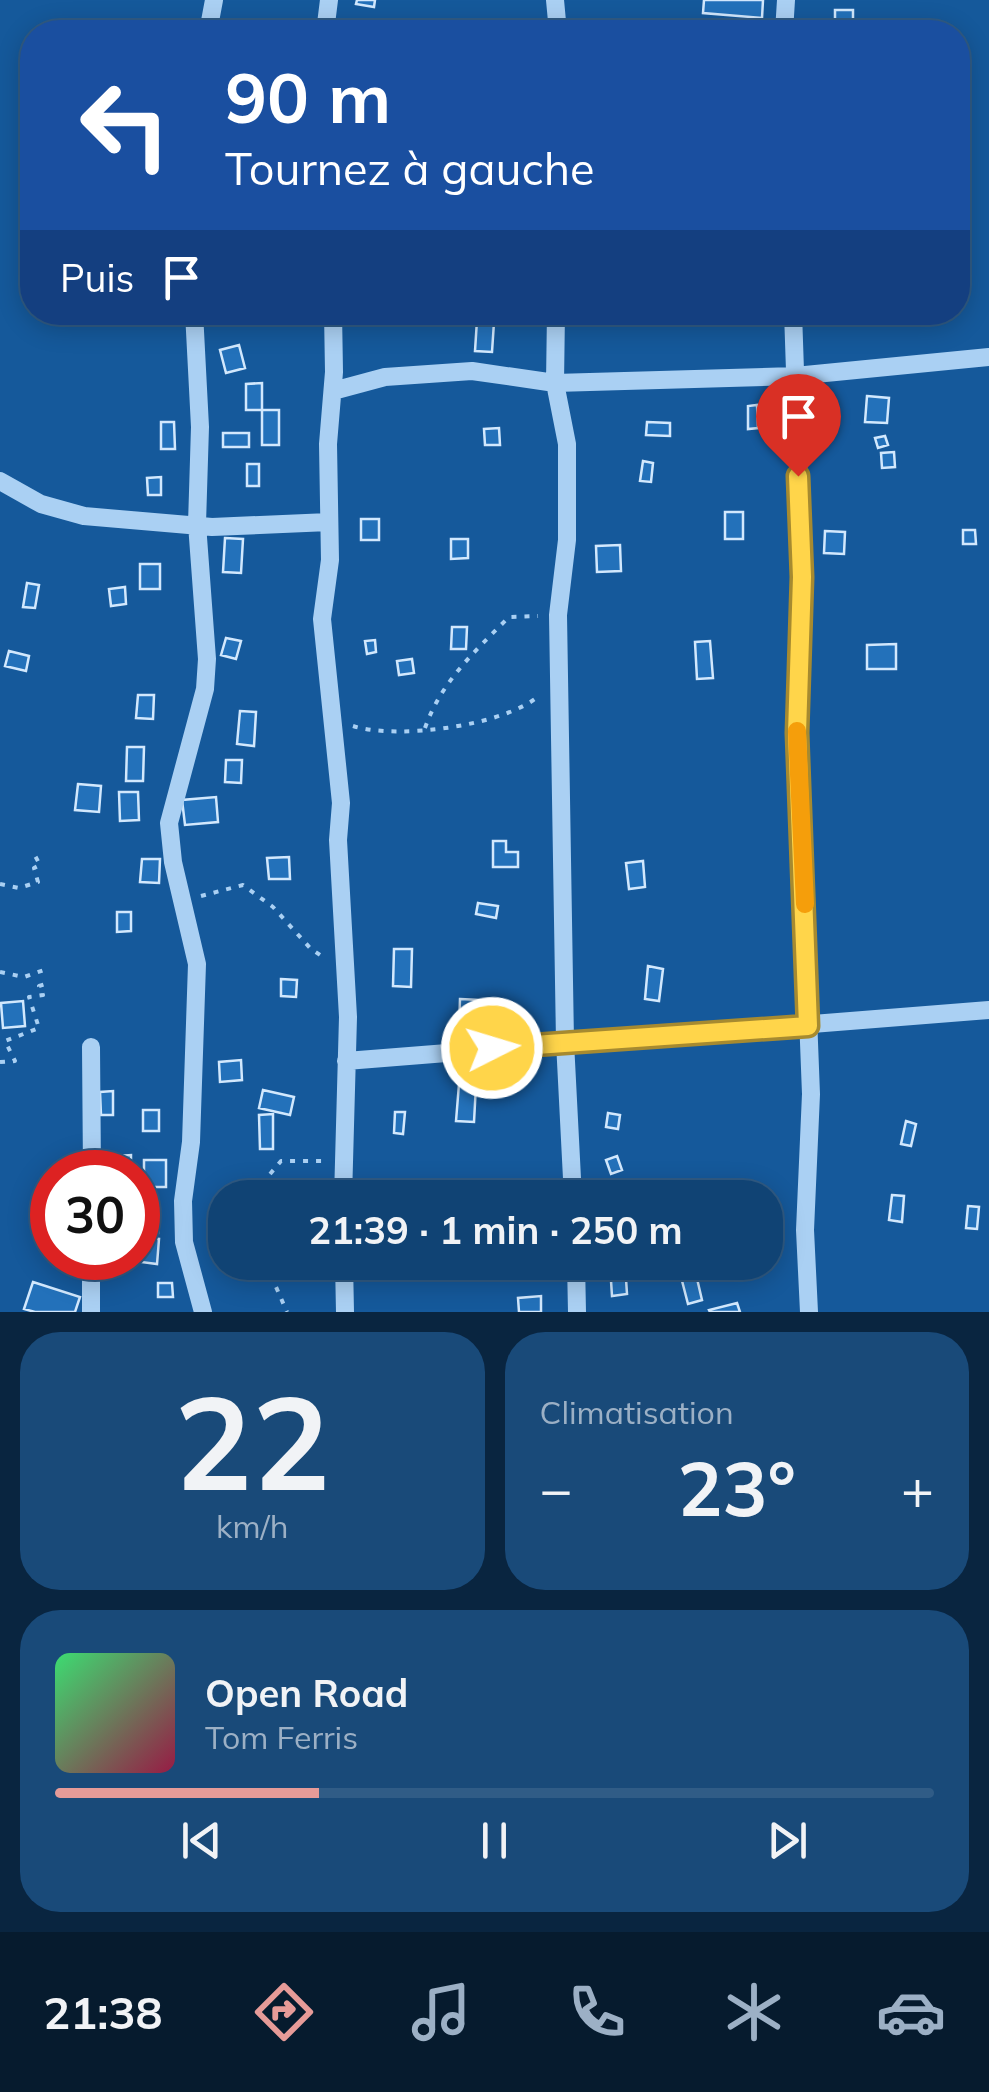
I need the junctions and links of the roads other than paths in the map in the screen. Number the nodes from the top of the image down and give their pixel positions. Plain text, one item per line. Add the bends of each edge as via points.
1 (195, 325) edge
2 (333, 325) edge
3 (556, 325) edge
4 (794, 325) edge
5 (989, 357) edge
6 (796, 376) junction
7 (554, 383) junction
8 (332, 391) junction
9 (0, 481) edge
10 (329, 522) junction
11 (197, 524) junction
12 (989, 1010) edge
13 (808, 1026) junction
14 (565, 1042) junction
15 (91, 1048) dead end
16 (346, 1061) junction
17 (92, 1150) edge
18 (343, 1180) edge
19 (572, 1180) edge
20 (90, 1280) edge
21 (344, 1280) edge
22 (576, 1280) edge
23 (91, 1312) edge
24 (203, 1312) edge
25 (345, 1312) edge
26 (577, 1312) edge
27 (809, 1312) edge

1 - 11 street
2 - 8 street
3 - 7 street
4 - 6 street
5 - 6 street
6 - 7 street
6 - 13 street via 802,577 797,733
7 - 8 street via 472,371 385,376
7 - 14 street via 567,444 567,540 558,615
8 - 10 street
9 - 11 street via 41,504 84,516
10 - 11 street
10 - 16 street via 322,619 341,804
11 - 24 street via 206,689 169,824 197,964 191,1142 182,1201 184,1242
12 - 13 street
13 - 14 street
13 - 27 street
14 - 16 street
14 - 19 street
15 - 17 street
16 - 18 street
20 - 23 street
21 - 25 street
22 - 26 street

